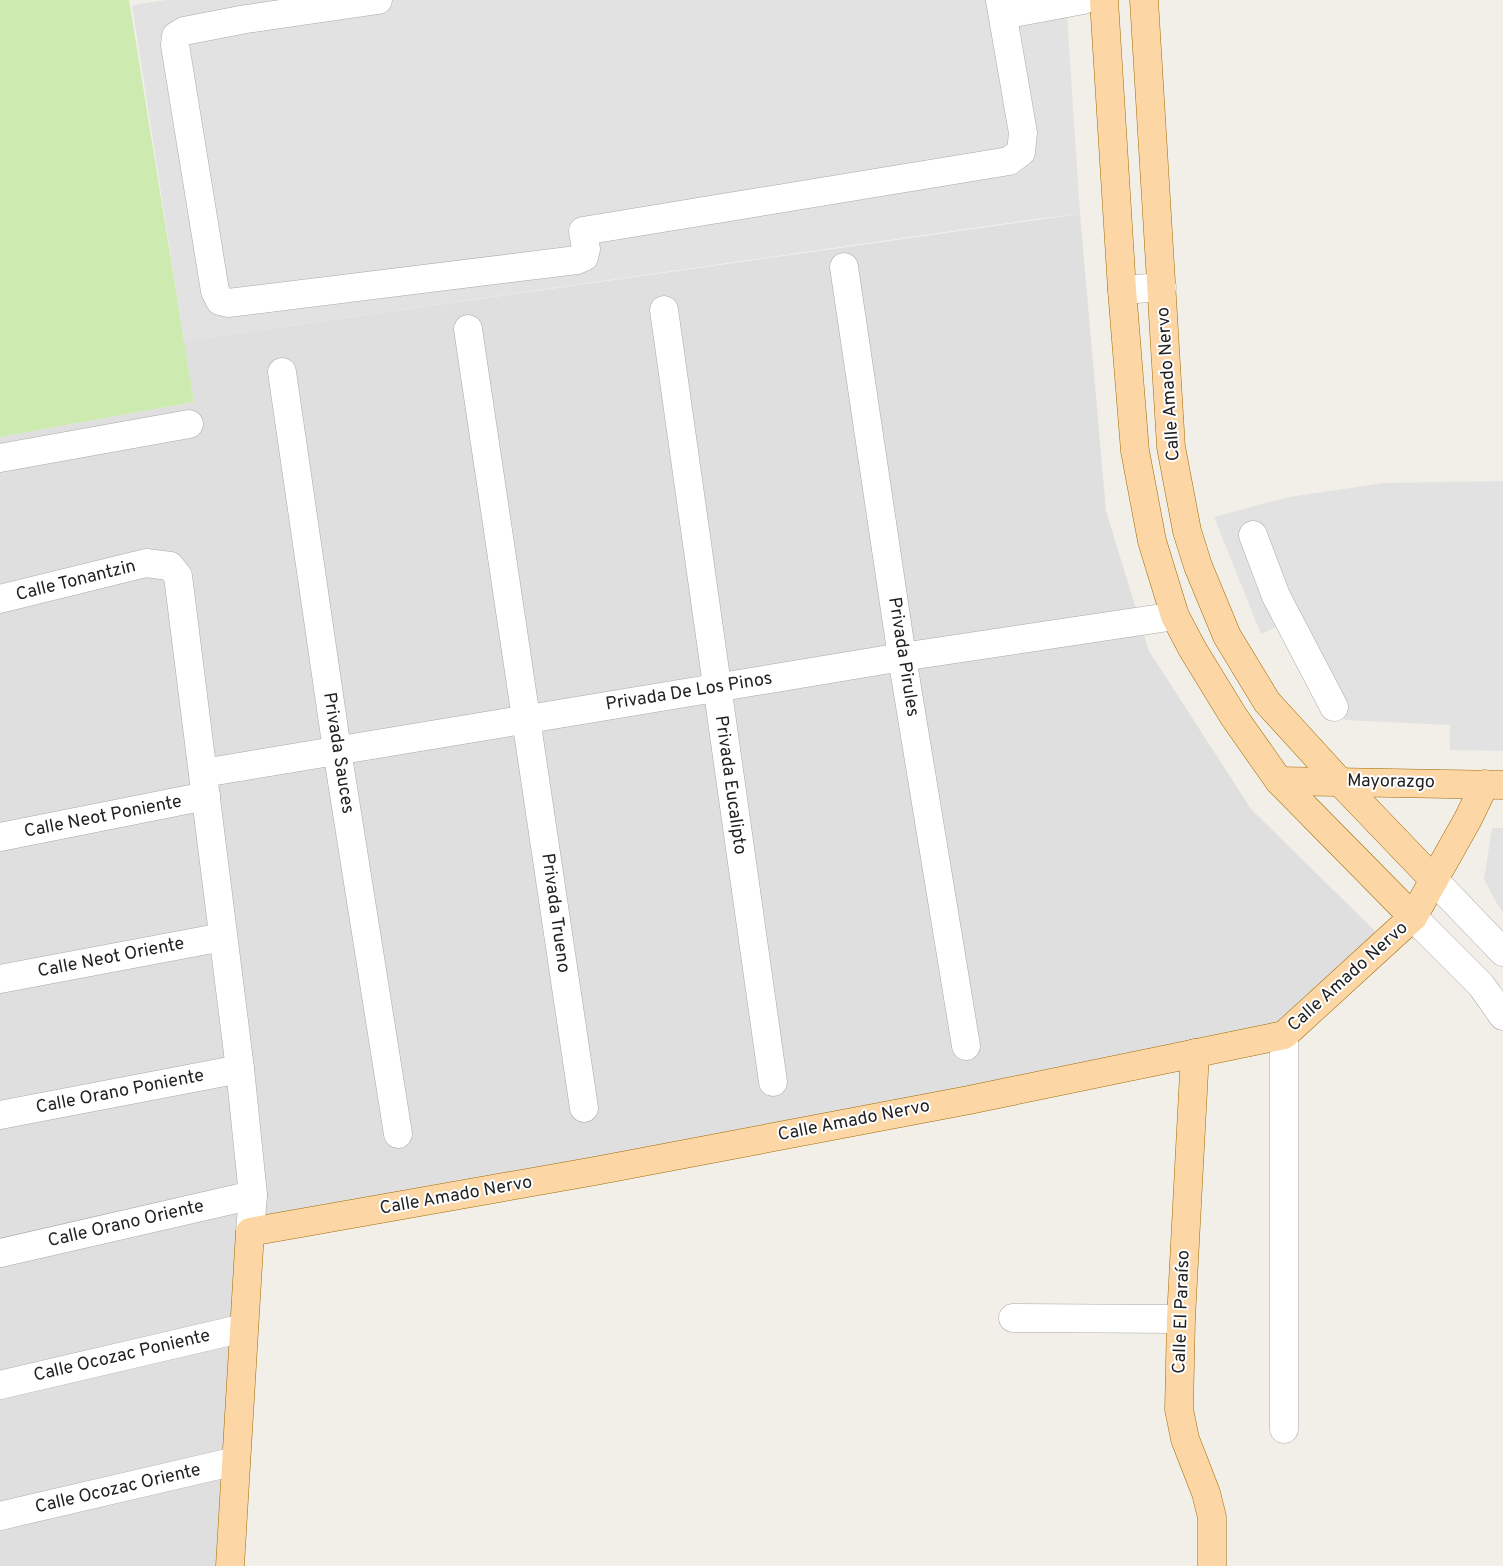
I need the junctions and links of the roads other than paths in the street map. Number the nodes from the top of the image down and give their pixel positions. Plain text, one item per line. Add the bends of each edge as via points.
1 (378, 0) edge
2 (1083, 0) edge
3 (1104, 0) edge
4 (1144, 0) edge
5 (1002, 8) edge
6 (844, 268) dead end
7 (1162, 287) junction
8 (1122, 290) junction
9 (664, 310) dead end
10 (468, 329) dead end
11 (282, 372) dead end
12 (189, 424) dead end
13 (0, 458) edge
14 (1253, 535) dead end
15 (0, 599) edge
16 (1175, 616) junction
17 (902, 657) junction
18 (716, 688) junction
19 (1334, 707) dead end
20 (527, 719) junction
21 (337, 750) junction
22 (1279, 781) junction
23 (1340, 782) junction
24 (204, 784) junction
25 (1494, 784) edge
26 (0, 837) edge
27 (1434, 880) junction
28 (1413, 917) junction
29 (223, 937) junction
30 (1503, 952) edge
31 (0, 979) edge
32 (1503, 1016) edge
33 (1284, 1035) junction
34 (966, 1046) dead end
35 (1195, 1053) junction
36 (240, 1069) junction
37 (773, 1082) dead end
38 (584, 1108) dead end
39 (0, 1116) edge
40 (398, 1134) dead end
41 (252, 1195) junction
42 (250, 1232) junction
43 (0, 1253) edge
44 (1012, 1318) dead end
45 (1182, 1319) junction
46 (244, 1328) junction
47 (0, 1385) edge
48 (1284, 1429) dead end
49 (236, 1461) junction
50 (0, 1516) edge
51 (230, 1566) edge
52 (1212, 1566) edge

1 - 5 street via 246,19 184,31 176,36 215,291 220,301 228,303 577,260 584,257 586,249 583,230 1009,161 1021,152 1023,133
2 - 5 street
3 - 8 main road, Calle Amado Nervo
4 - 7 main road, Calle Amado Nervo
6 - 17 street, Privada Pirules
7 - 8 street
7 - 23 main road, Calle Amado Nervo via 1171,448 1187,531 1198,566 1227,636 1267,702
8 - 16 main road, Calle Amado Nervo via 1135,451 1152,541
9 - 18 street, Privada Eucalipto
10 - 20 street
11 - 21 street, Privada Sauces
12 - 13 street
14 - 19 street via 1276,596
15 - 24 street, Calle Tonantzin via 146,564 170,566 178,576
16 - 17 street, Privada De Los Pinos
16 - 22 main road, Calle Amado Nervo via 1234,717
17 - 18 street, Privada De Los Pinos
17 - 34 street, Privada Pirules
18 - 20 street, Privada De Los Pinos
18 - 37 street, Privada Eucalipto
20 - 21 street, Privada De Los Pinos
20 - 38 street, Privada Trueno
21 - 24 street, Privada De Los Pinos
21 - 40 street, Privada Sauces
22 - 23 main road, Mayorazgo
22 - 28 main road, Calle Amado Nervo
23 - 25 main road, Mayorazgo
23 - 27 main road, Calle Amado Nervo
24 - 26 street, Calle Neot Poniente
24 - 29 street
25 - 27 main road
27 - 28 main road, Calle Amado Nervo
27 - 30 street
28 - 32 street via 1481,984
28 - 33 main road, Calle Amado Nervo
29 - 31 street, Calle Neot Oriente
29 - 36 street
33 - 35 main road, Calle Amado Nervo
33 - 48 street
35 - 42 main road, Calle Amado Nervo via 624,1166
35 - 45 main road, Calle El Paraíso
36 - 39 street, Calle Orano Poniente
36 - 41 street
41 - 42 street
41 - 43 street, Calle Orano Oriente
42 - 46 main road
44 - 45 street
45 - 52 main road, Calle El Paraíso via 1179,1409 1185,1438 1212,1517
46 - 47 street, Calle Ocozac Poniente
46 - 49 main road
49 - 50 street, Calle Ocozac Oriente
49 - 51 main road

